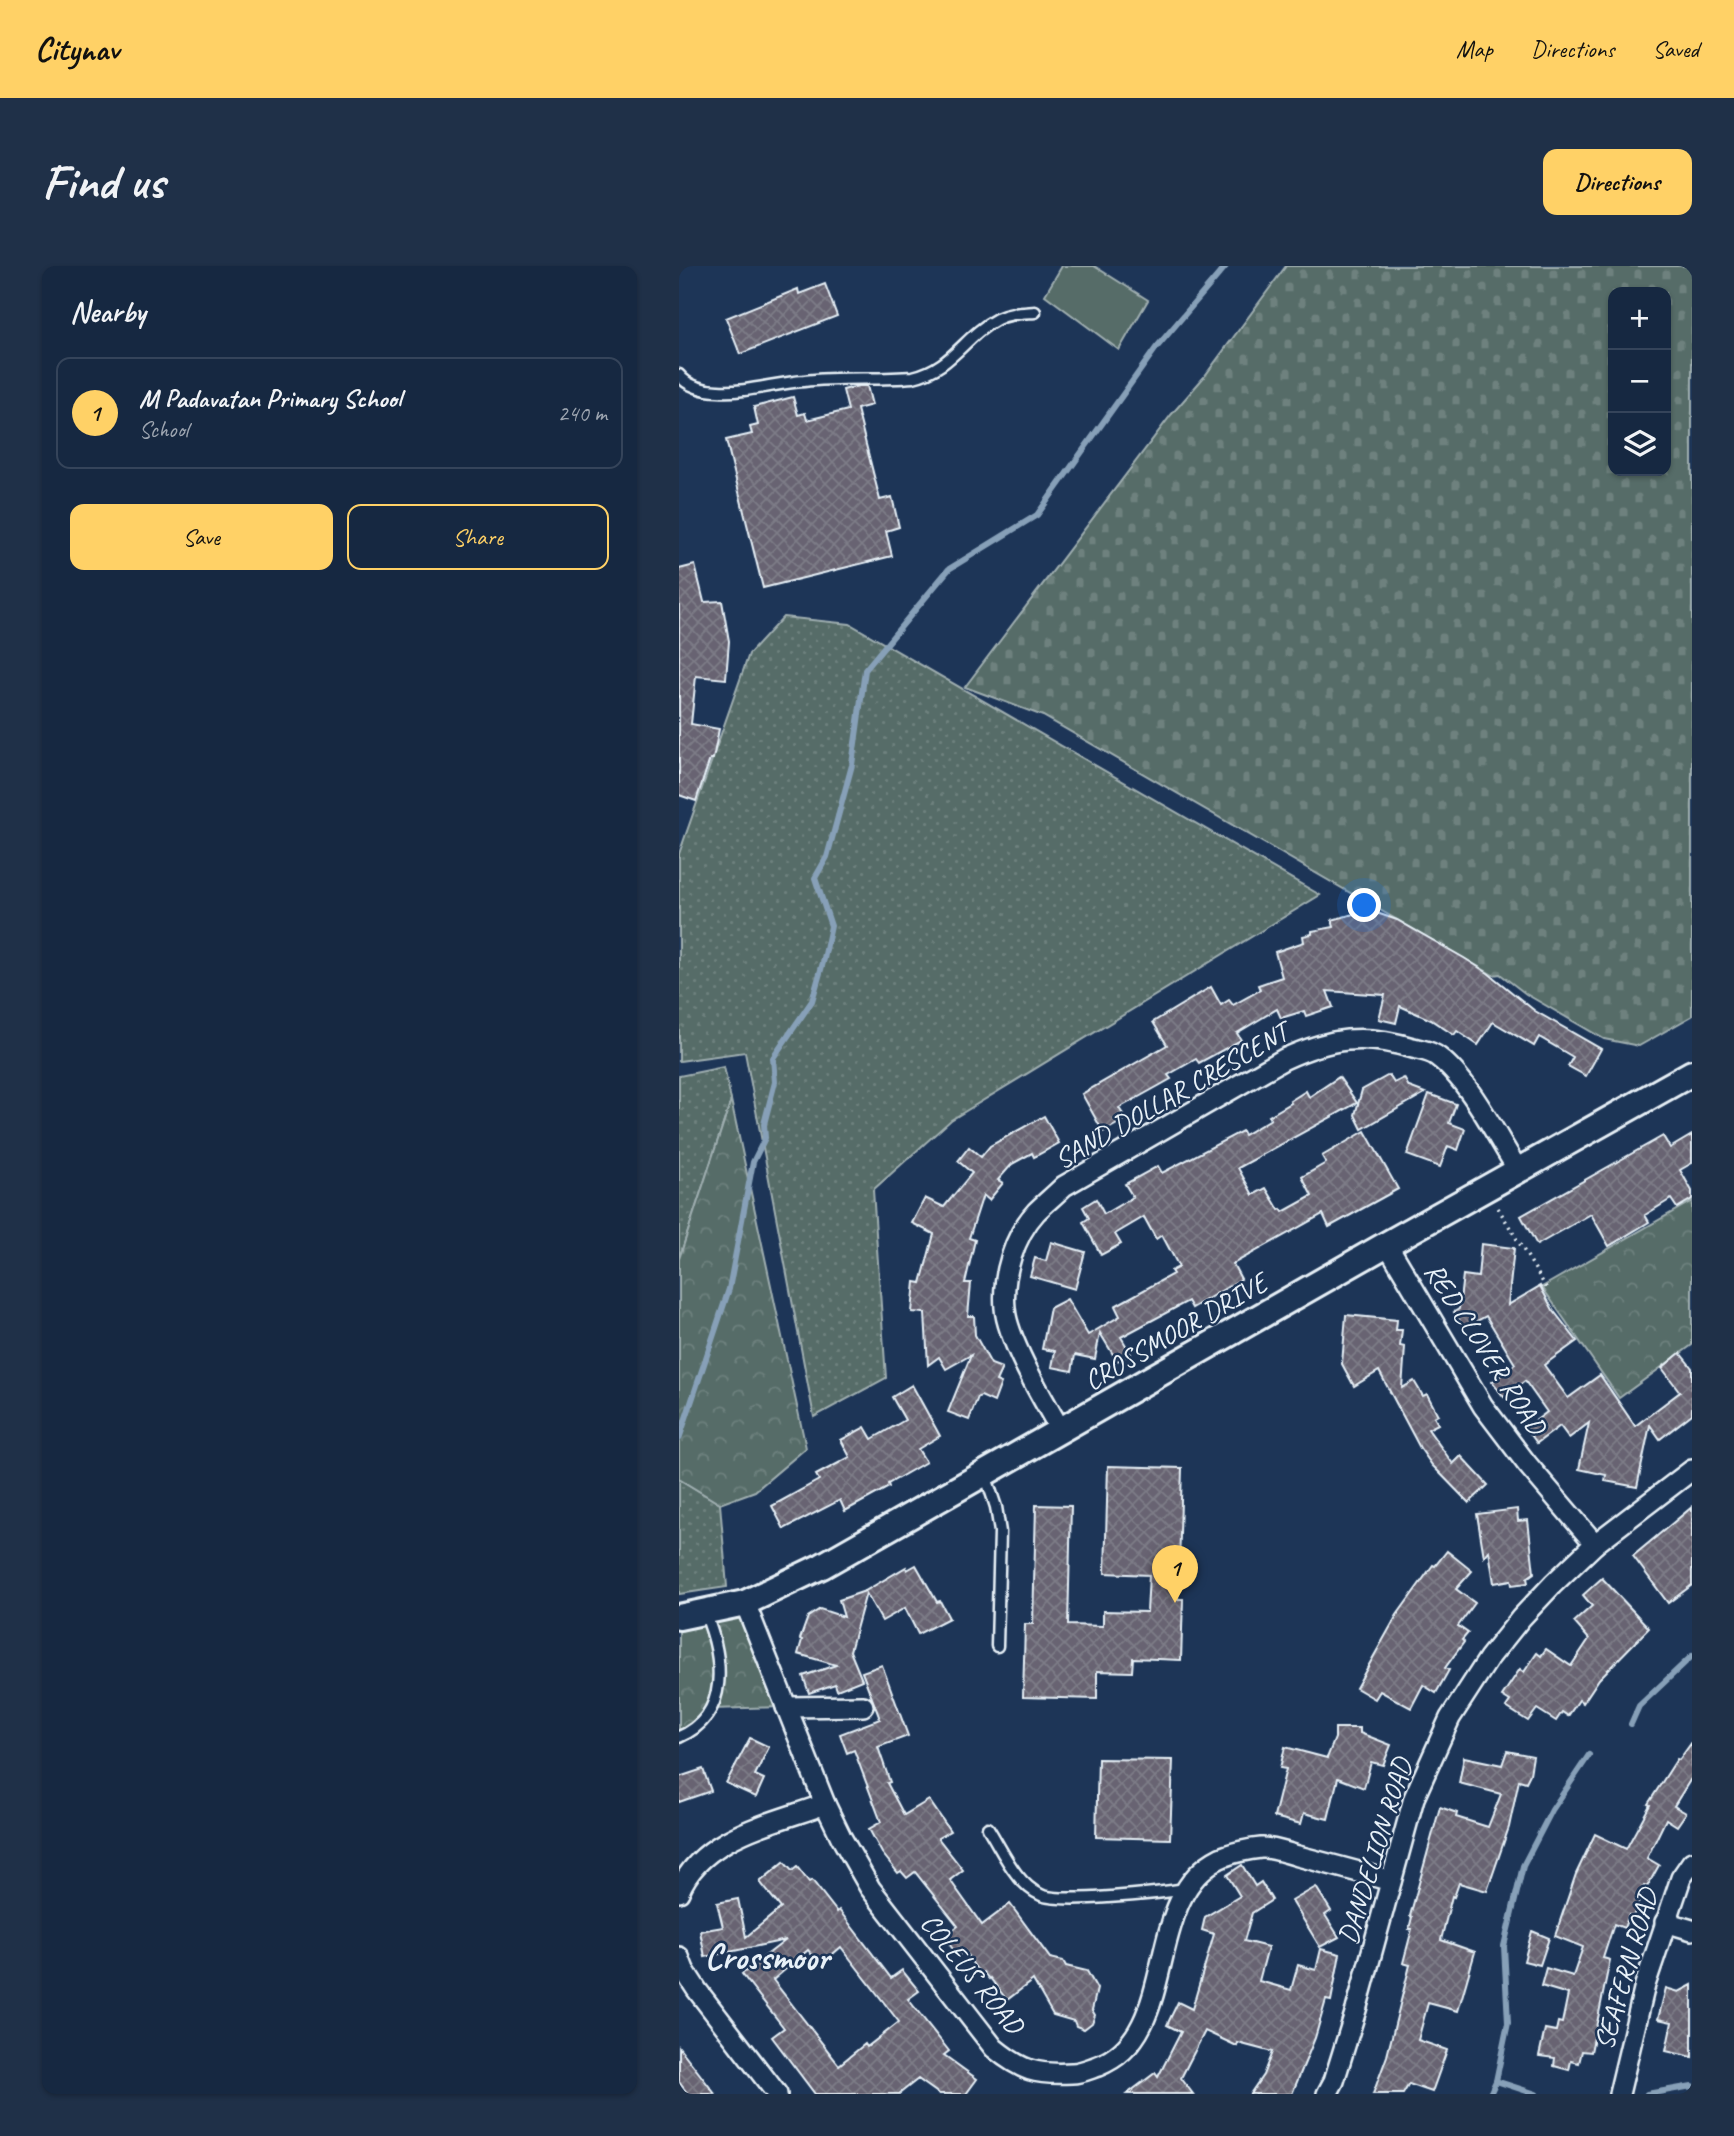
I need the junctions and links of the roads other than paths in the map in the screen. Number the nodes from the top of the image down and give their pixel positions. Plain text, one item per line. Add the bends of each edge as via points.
1 (1035, 313) dead end
2 (679, 375) edge
3 (1692, 1073) edge
4 (1518, 1170) junction
5 (1387, 1244) junction
6 (1061, 1431) junction
7 (1692, 1470) edge
8 (985, 1474) junction
9 (1595, 1544) junction
10 (745, 1602) junction
11 (705, 1613) junction
12 (679, 1617) edge
13 (997, 1647) dead end
14 (863, 1706) dead end
15 (786, 1707) junction
16 (679, 1737) edge
17 (825, 1804) junction
18 (988, 1828) dead end
19 (1692, 1862) edge
20 (1391, 1881) junction
21 (1186, 1889) junction
22 (679, 1892) edge
23 (1665, 1922) junction
24 (1692, 1930) edge
25 (679, 1957) edge
26 (777, 2094) edge
27 (1327, 2094) edge
28 (1619, 2094) edge

1 - 2 lane via 996,320 944,365 913,377 826,379 715,391
3 - 4 street, CROSSMOOR DRIVE
4 - 5 street, CROSSMOOR DRIVE
4 - 6 street, SAND DOLLAR CRESCENT via 1469,1092 1436,1054 1359,1037 1312,1046 1284,1059 1064,1186 1034,1214 1013,1249 1005,1308 1012,1336
5 - 6 street, CROSSMOOR DRIVE
5 - 9 street, RED CLOVER ROAD via 1483,1406
6 - 8 street, CROSSMOOR DRIVE
7 - 9 street, DANDELION ROAD
8 - 10 street, CROSSMOOR DRIVE via 822,1566
8 - 13 lane via 1000,1532
9 - 20 street, DANDELION ROAD via 1521,1618 1450,1718 1414,1798
10 - 11 street, CROSSMOOR DRIVE
10 - 15 street, COLEUS ROAD
11 - 12 street, CROSSMOOR DRIVE
11 - 16 lane via 719,1653 715,1692 703,1722
14 - 15 street
15 - 17 street, COLEUS ROAD
17 - 21 street, COLEUS ROAD via 870,1888 994,2048 1017,2067 1038,2072 1078,2073 1108,2062 1124,2050 1141,2026 1154,1993 1167,1938
17 - 22 street via 716,1848 691,1870
18 - 21 lane via 1018,1876 1039,1895 1061,1899
19 - 23 street, SEAFERN ROAD
20 - 21 street, COLEUS ROAD via 1263,1847 1219,1858
20 - 27 street, DANDELION ROAD via 1356,2010
23 - 24 street
23 - 28 street, SEAFERN ROAD
25 - 26 street via 697,1990

